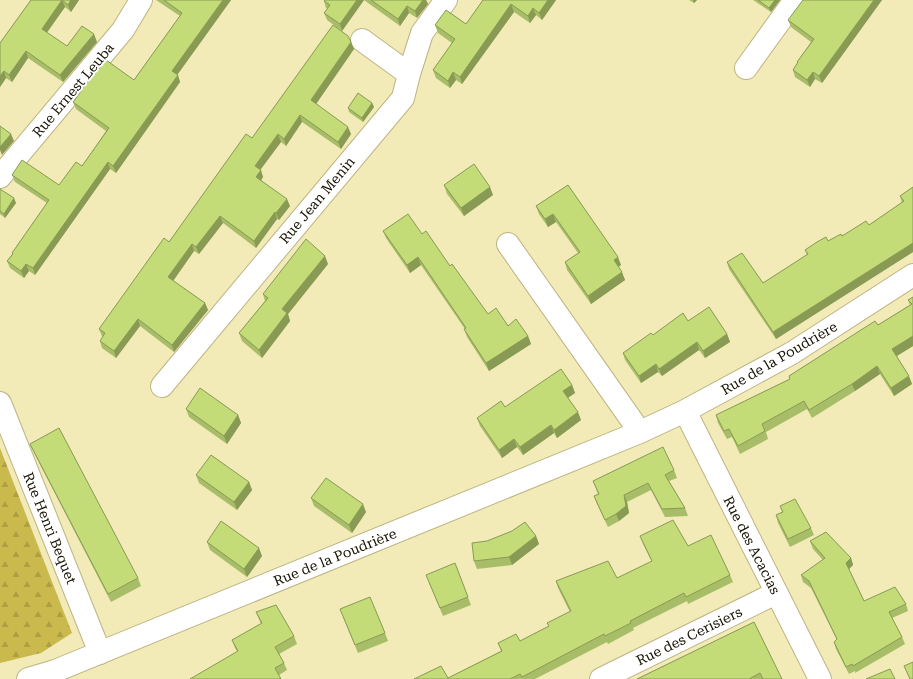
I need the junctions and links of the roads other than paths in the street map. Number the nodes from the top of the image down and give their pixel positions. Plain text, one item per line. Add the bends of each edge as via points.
1 (142, 0) edge
2 (446, 0) edge
3 (794, 0) edge
4 (362, 40) dead end
5 (746, 68) dead end
6 (409, 74) junction
7 (0, 177) edge
8 (508, 244) dead end
9 (913, 275) edge
10 (162, 386) dead end
11 (0, 403) edge
12 (685, 411) junction
13 (640, 432) junction
14 (776, 593) junction
15 (100, 653) junction
16 (28, 679) edge
17 (601, 679) edge
18 (820, 679) edge

1 - 7 street, Rue Ernest Leuba via 123,30
2 - 6 street, Rue Jean Menin via 422,33
3 - 5 street
4 - 6 street
6 - 10 street, Rue Jean Menin via 403,98
8 - 13 street
9 - 12 street, Rue de la Poudrière via 792,353
11 - 15 street, Rue Henri Bequet
12 - 13 street, Rue de la Poudrière
12 - 14 street, Rue des Acacias
13 - 15 street, Rue de la Poudrière
14 - 17 street, Rue des Cerisiers
14 - 18 street, Rue des Acacias
15 - 16 street, Rue de la Poudrière

